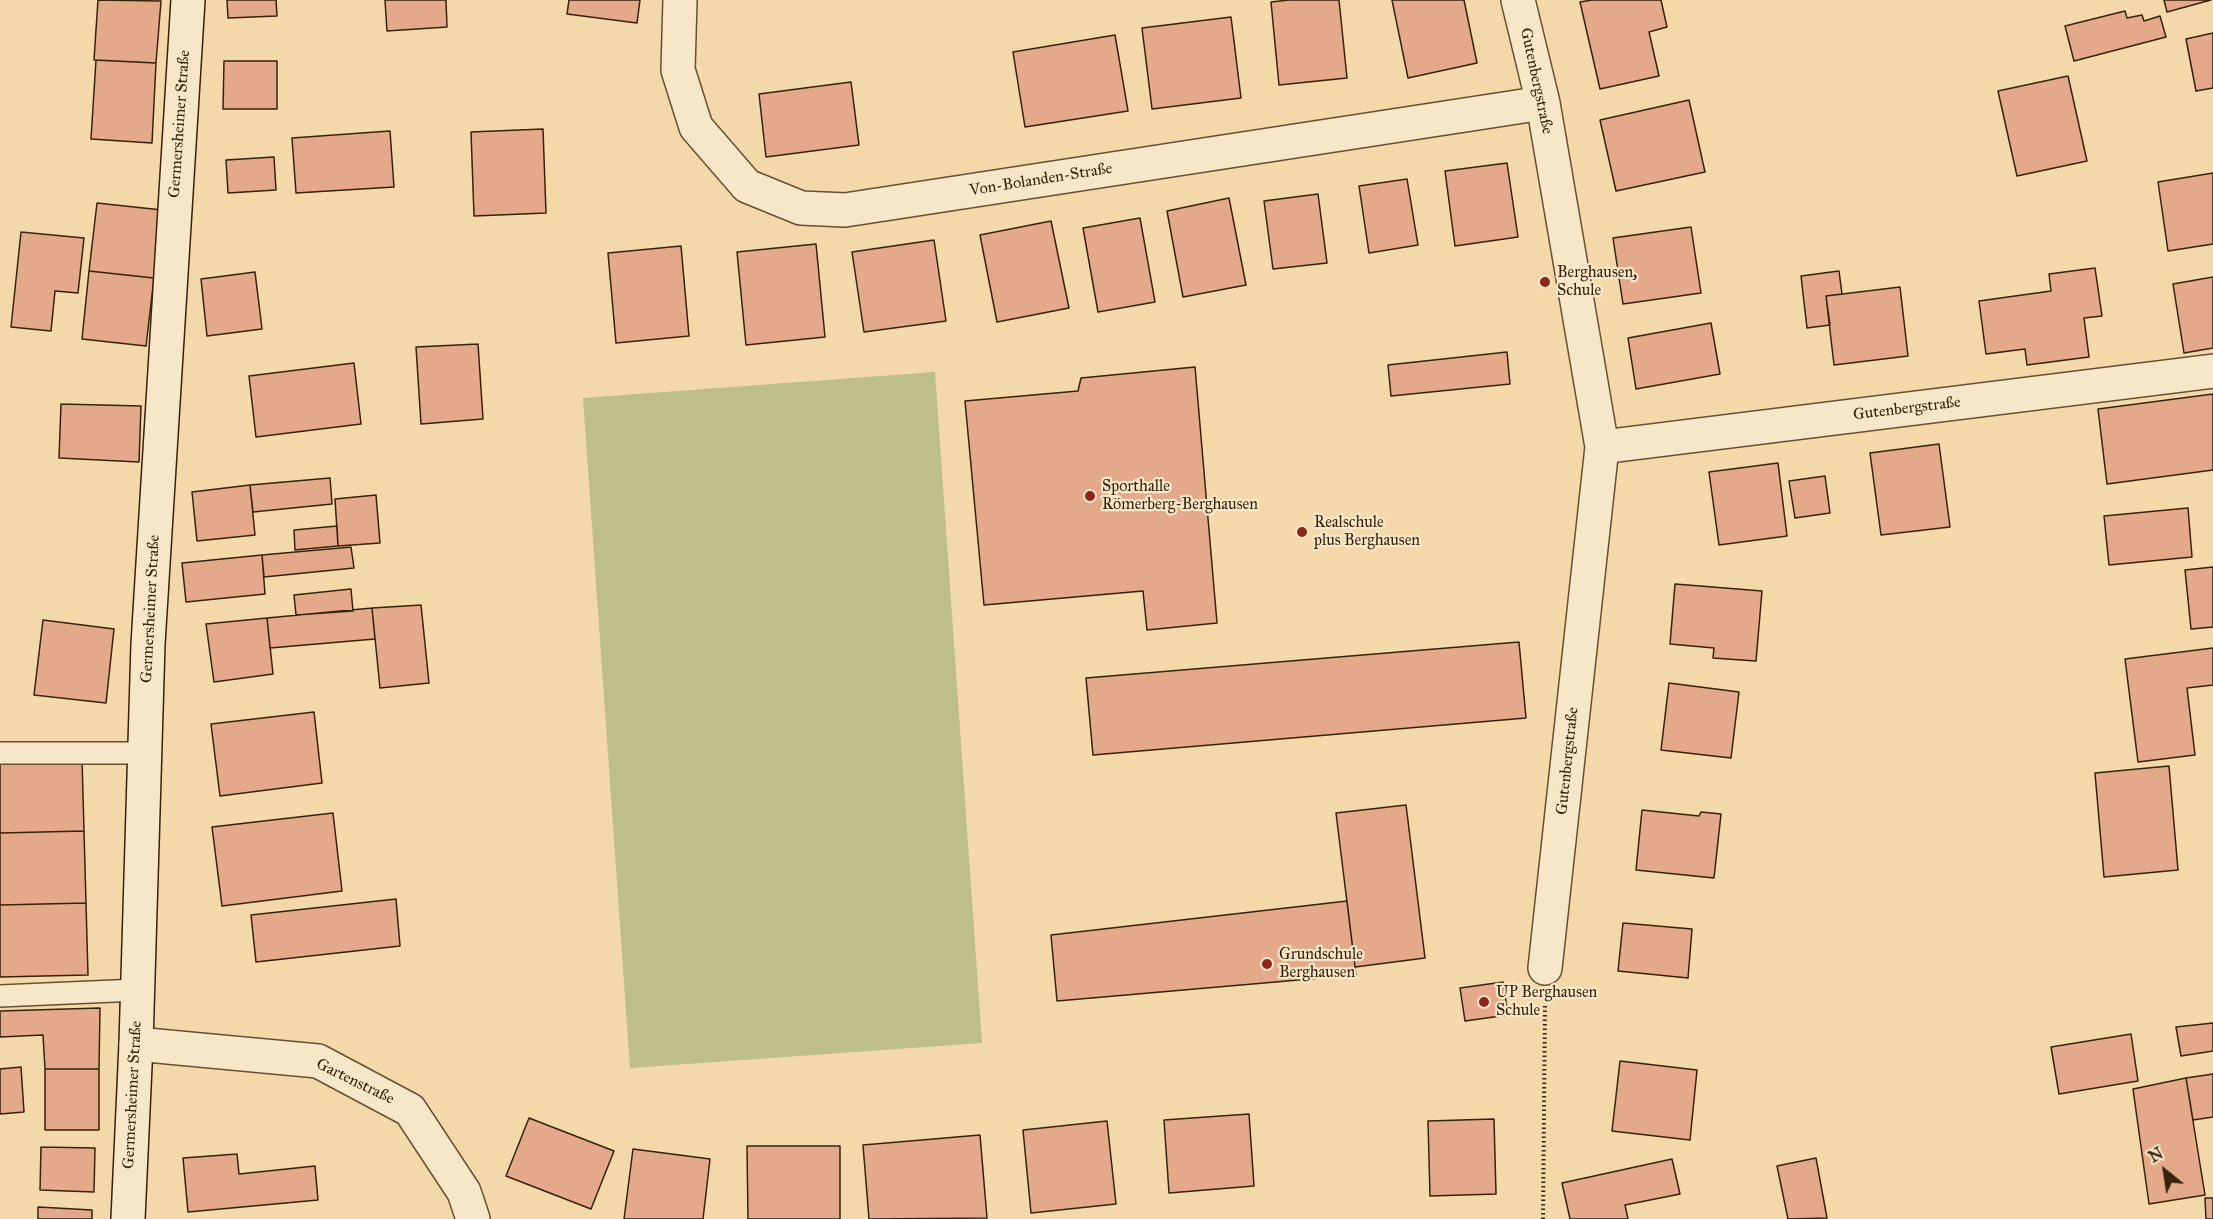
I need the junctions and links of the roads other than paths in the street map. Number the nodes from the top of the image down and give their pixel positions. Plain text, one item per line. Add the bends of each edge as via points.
1 (188, 0) edge
2 (680, 0) edge
3 (1518, 0) edge
4 (1543, 103) junction
5 (2213, 370) edge
6 (1602, 447) junction
7 (0, 753) edge
8 (144, 753) junction
9 (1545, 968) road end
10 (137, 990) junction
11 (0, 996) edge
12 (136, 1044) junction
13 (128, 1219) edge
14 (473, 1219) edge

1 - 8 street, Germersheimer Straße
2 - 4 street, Von-Bolanden-Straße via 678,70 696,127 747,186 801,208 845,210
3 - 4 street, Gutenbergstraße
4 - 6 street, Gutenbergstraße
5 - 6 street, Gutenbergstraße
6 - 9 street, Gutenbergstraße
7 - 8 lane
8 - 10 street, Germersheimer Straße
10 - 11 lane
10 - 12 street, Germersheimer Straße
12 - 13 street, Germersheimer Straße
12 - 14 street, Gartenstraße via 318,1061 410,1110 464,1192

